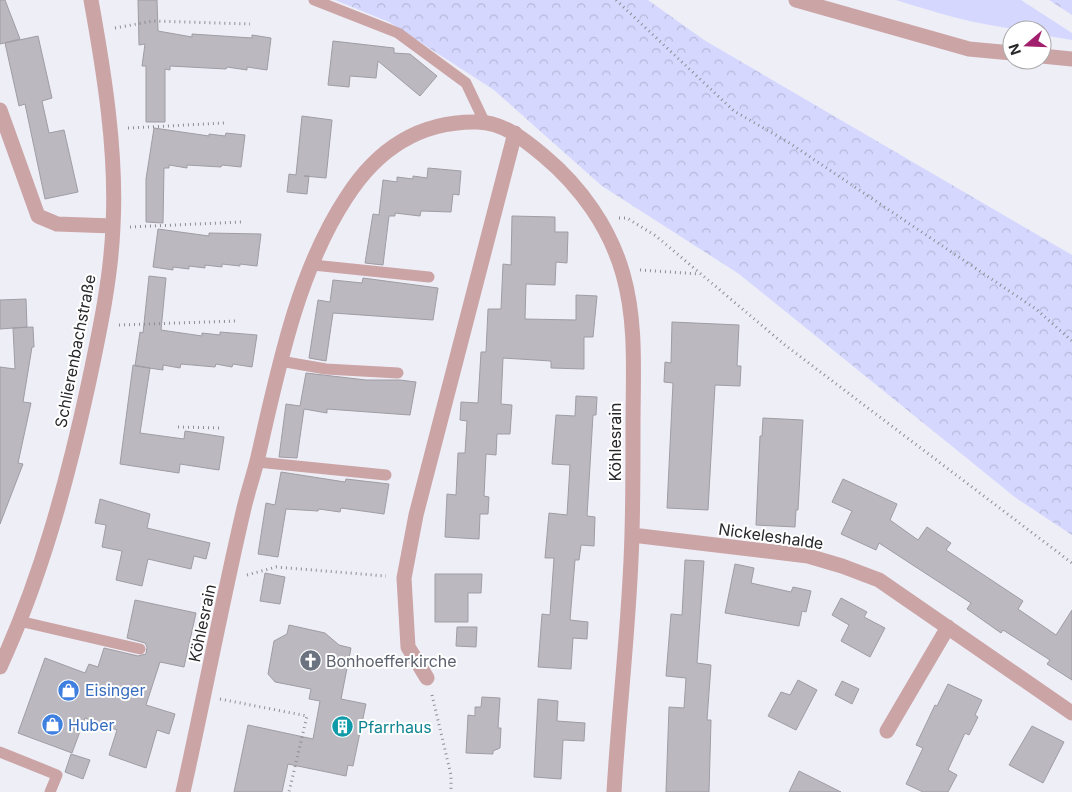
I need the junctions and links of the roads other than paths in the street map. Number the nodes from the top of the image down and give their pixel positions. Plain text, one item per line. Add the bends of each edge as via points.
1 (91, 0) edge
2 (314, 0) edge
3 (796, 0) edge
4 (1002, 52) edge
5 (1052, 57) edge
6 (1072, 59) edge
7 (0, 110) edge
8 (484, 122) junction
9 (515, 133) junction
10 (113, 226) junction
11 (313, 265) junction
12 (429, 277) dead end
13 (280, 362) junction
14 (398, 373) dead end
15 (257, 462) junction
16 (386, 475) dead end
17 (632, 536) junction
18 (19, 621) junction
19 (948, 627) junction
20 (140, 649) dead end
21 (0, 667) edge
22 (427, 678) road end
23 (1072, 713) edge
24 (887, 731) dead end
25 (0, 752) edge
26 (50, 792) edge
27 (183, 792) edge
28 (614, 792) edge

1 - 10 street, Schlierenbachstraße via 110,130
2 - 8 lane via 398,32 466,83
3 - 4 street via 969,49
5 - 6 street
7 - 10 street via 38,216 57,224
8 - 9 street, Köhlesrain
8 - 11 street, Köhlesrain via 454,122 423,129 394,144 368,167 346,196
9 - 17 street, Köhlesrain via 581,192 598,217 622,271 629,300 633,350
9 - 22 street via 419,506 404,578 408,647
10 - 18 street, Schlierenbachstraße via 101,325 71,463 53,528
11 - 12 lane
11 - 13 street, Köhlesrain
13 - 14 lane via 326,369
13 - 15 street, Köhlesrain
15 - 16 lane
15 - 27 street, Köhlesrain via 244,507
17 - 19 street, Nickeleshalde via 808,556 879,580
17 - 28 street, Köhlesrain
18 - 20 lane
18 - 21 street, Schlierenbachstraße
19 - 23 street, Nickeleshalde
19 - 24 street
25 - 26 lane via 57,775

